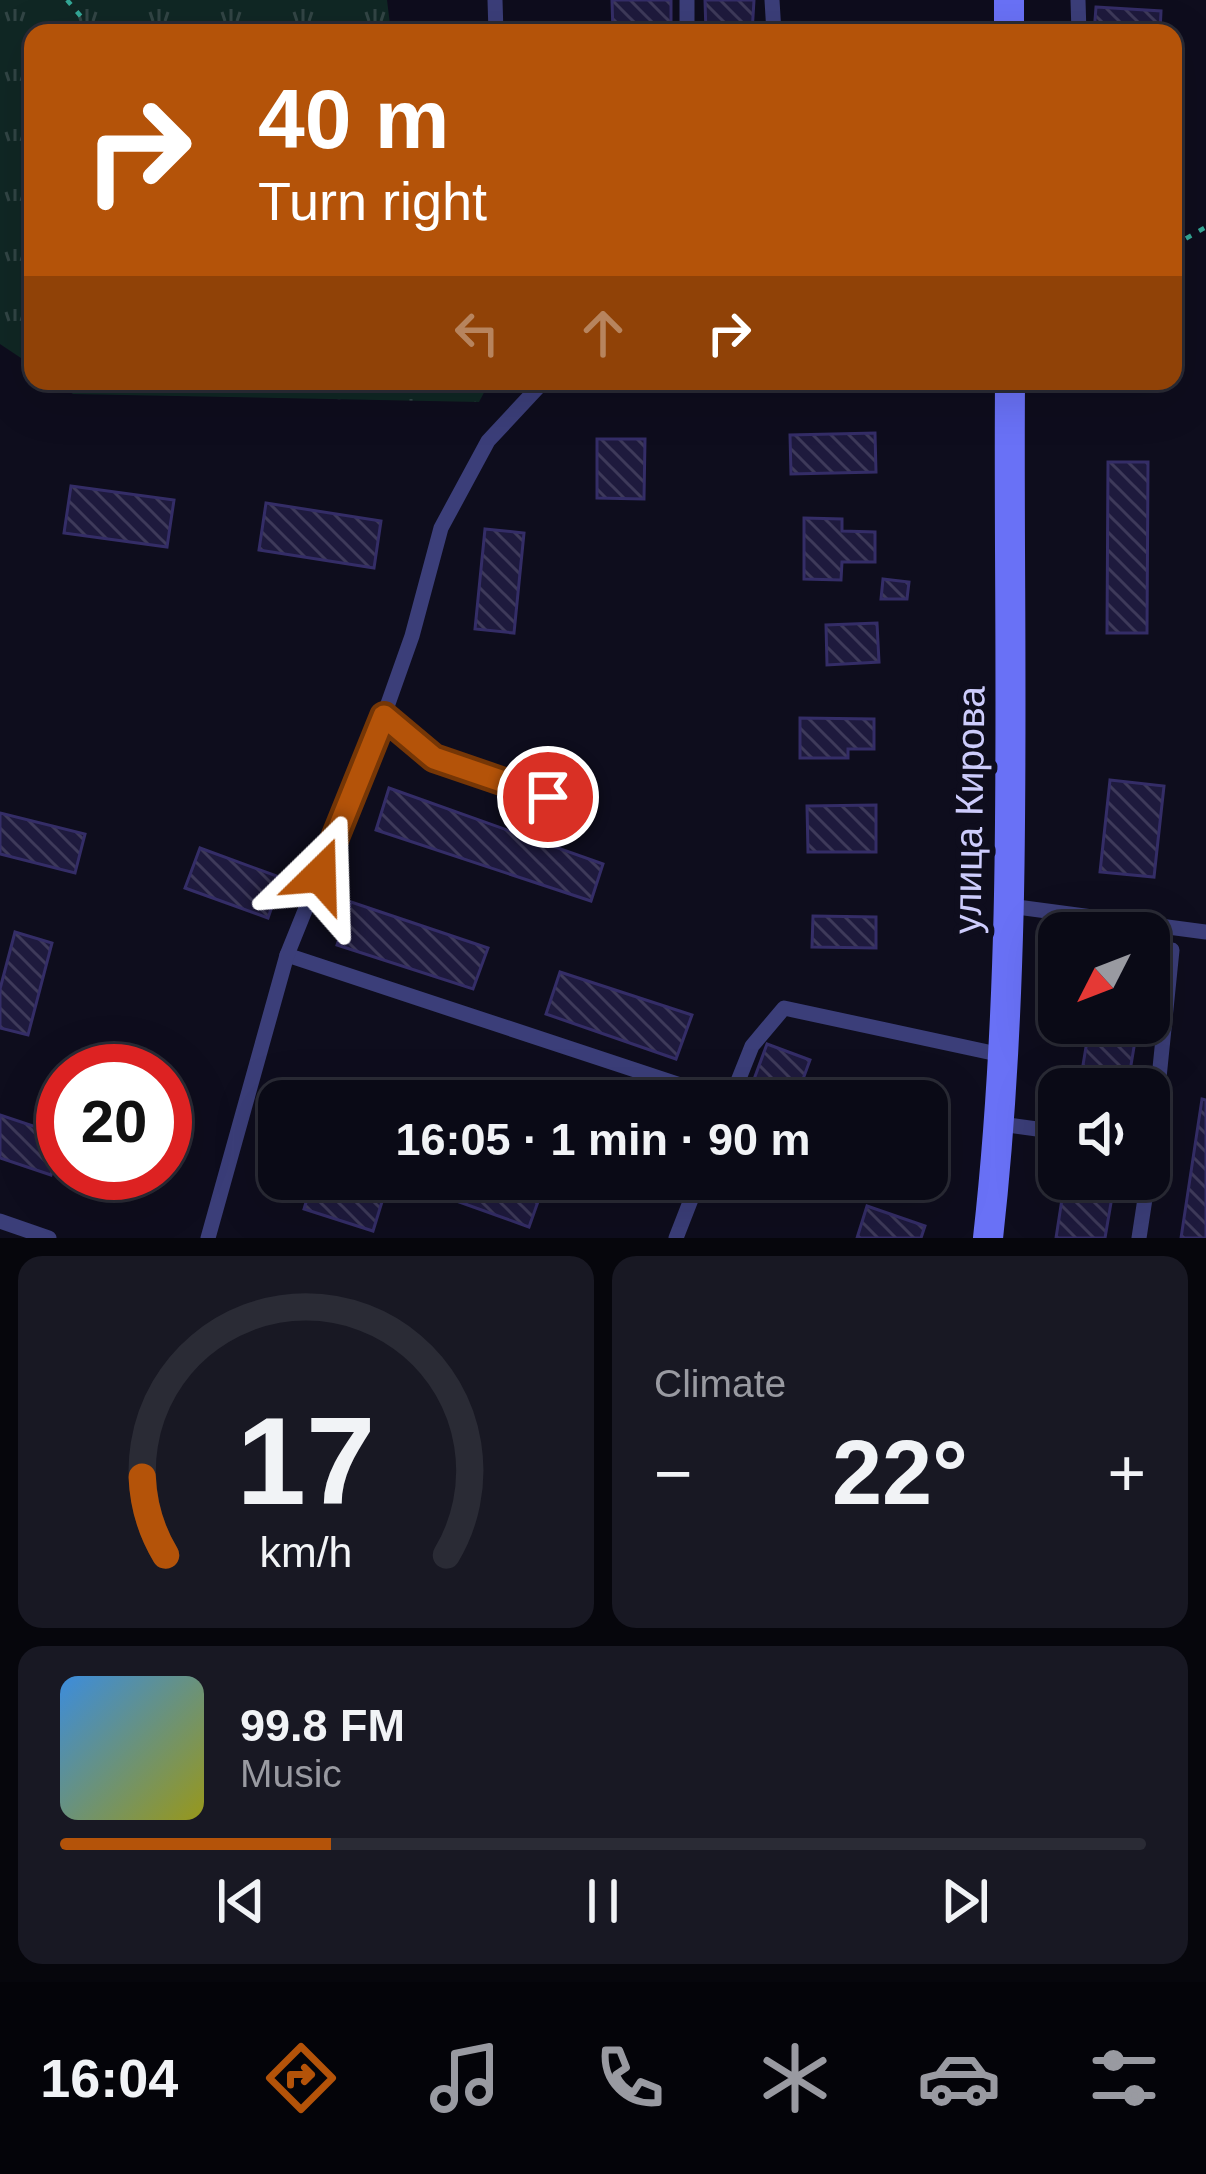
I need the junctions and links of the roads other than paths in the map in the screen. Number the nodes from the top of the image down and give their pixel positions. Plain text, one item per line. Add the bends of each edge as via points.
1 (536, 390) edge
2 (1010, 390) edge
3 (384, 716) junction
4 (548, 797) dead end
5 (1009, 906) junction
6 (1206, 932) edge
7 (1172, 950) dead end
8 (287, 955) junction
9 (1001, 1055) junction
10 (1159, 1068) edge
11 (665, 1080) edge
12 (738, 1080) edge
13 (1001, 1124) junction
14 (1038, 1129) edge
15 (691, 1200) edge
16 (1145, 1200) edge
17 (0, 1221) edge
18 (49, 1238) edge
19 (208, 1238) edge
20 (676, 1238) edge
21 (988, 1238) edge
22 (1139, 1238) edge

1 - 3 lane via 488,441 441,528
2 - 5 main road, улица Кирова
3 - 4 lane via 434,758
3 - 8 lane
5 - 6 lane
5 - 9 main road, улица Кирова
7 - 10 lane
8 - 11 lane
8 - 19 lane
9 - 12 lane via 784,1009 752,1046
9 - 13 main road, улица Кирова
13 - 14 lane
13 - 21 main road, улица Кирова
15 - 20 lane
16 - 22 lane
17 - 18 lane

